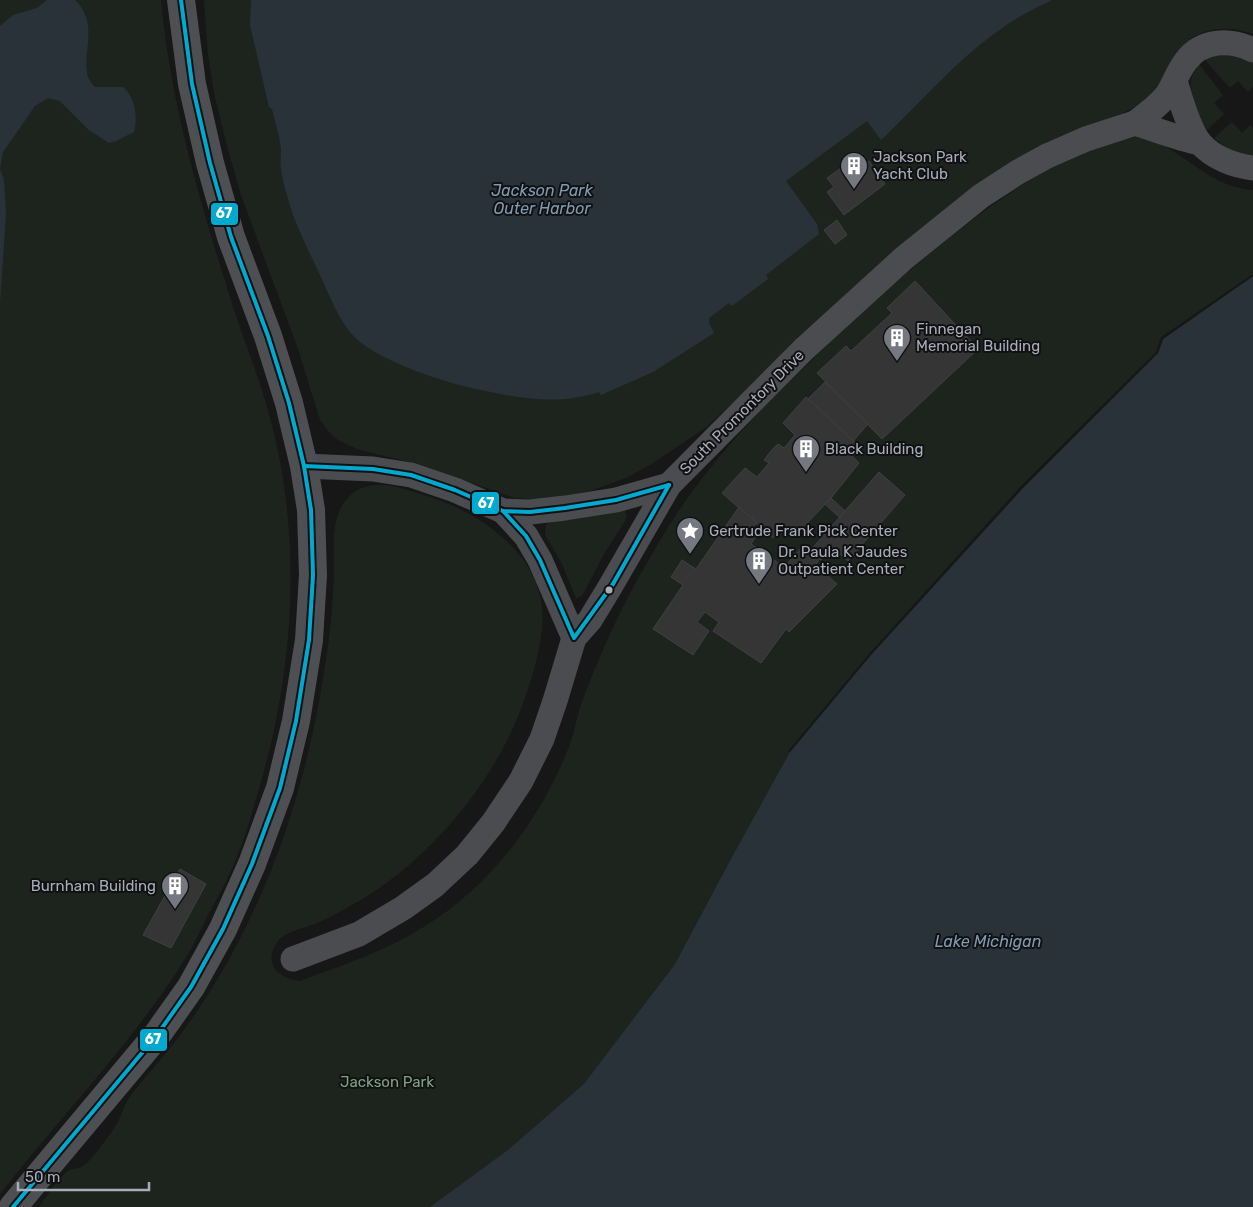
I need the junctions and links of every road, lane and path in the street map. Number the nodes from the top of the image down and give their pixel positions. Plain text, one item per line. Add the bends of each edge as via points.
1 (181, 0) edge
2 (1253, 50) edge
3 (1175, 81) junction
4 (1134, 123) junction
5 (1200, 143) junction
6 (1253, 168) edge
7 (304, 466) junction
8 (669, 485) junction
9 (503, 511) junction
10 (574, 638) junction
11 (293, 959) dead end
12 (13, 1207) edge

1 - 7 main road via 192,84 210,163 231,237 289,403
2 - 3 street, South Promontory Drive via 1230,42 1207,46 1186,60
3 - 4 street, South Promontory Drive via 1152,110
3 - 5 street via 1185,113
4 - 5 street
4 - 8 street, South Promontory Drive via 1047,156 981,196 904,258 810,344
5 - 6 street via 1216,156
7 - 9 street via 411,474
7 - 12 main road via 311,510 313,575 309,640 296,721 280,788 252,864 223,929 185,995 157,1035
8 - 9 street via 616,500 565,508
8 - 10 street, South Promontory Drive via 590,620
9 - 10 street via 526,536 540,560
10 - 11 street, South Promontory Drive via 556,701 538,747 521,781 467,855 435,885 403,908 359,934

